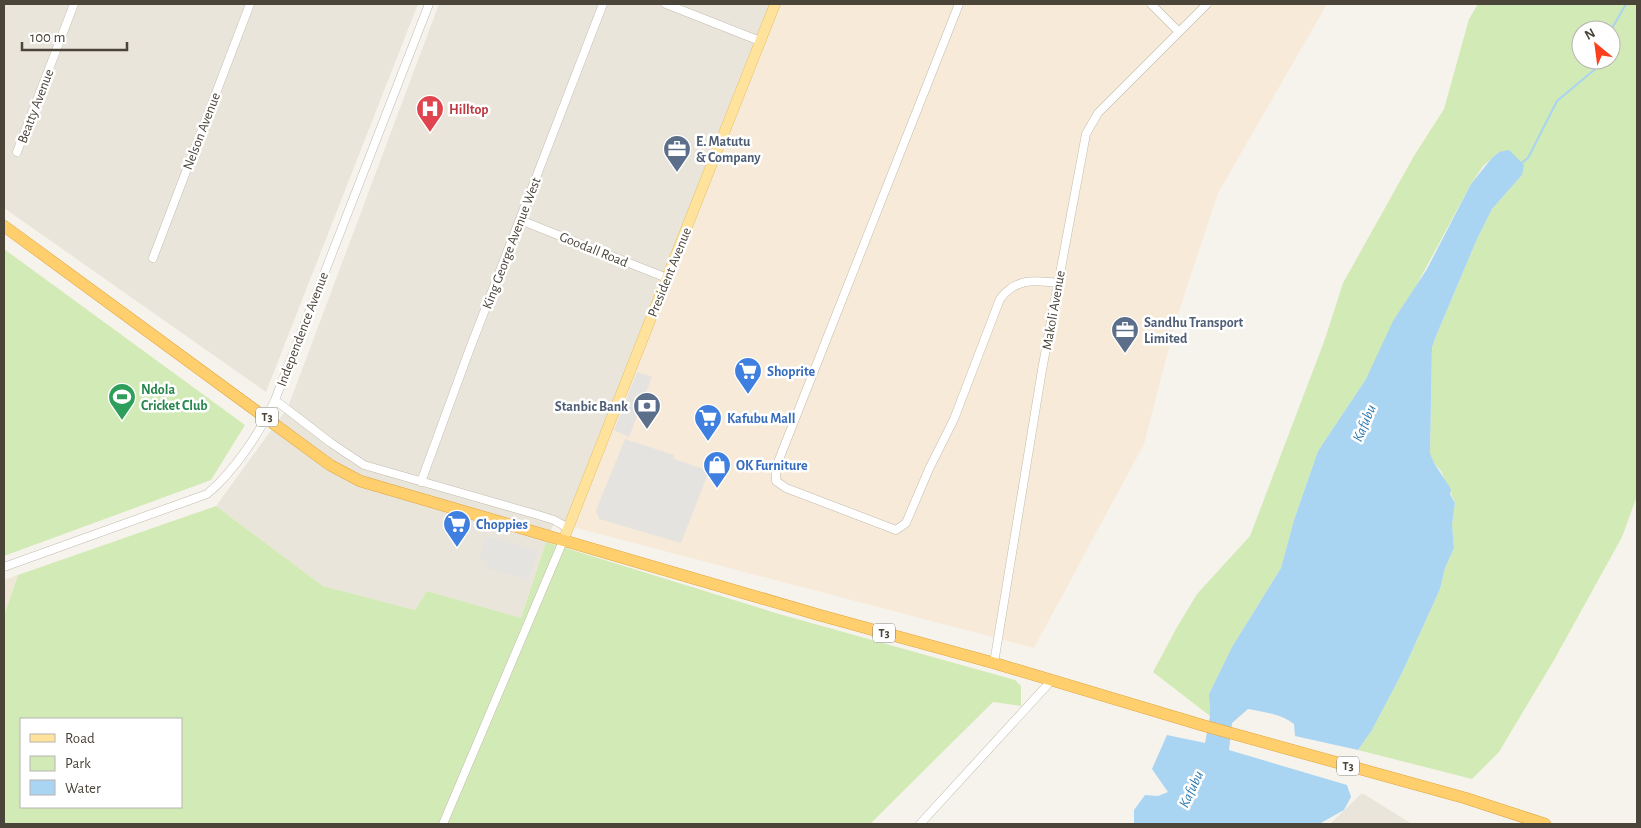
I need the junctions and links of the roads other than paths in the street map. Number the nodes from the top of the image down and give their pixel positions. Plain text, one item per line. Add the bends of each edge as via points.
1 (74, 4) edge
2 (250, 4) edge
3 (430, 4) edge
4 (603, 4) edge
5 (666, 4) edge
6 (775, 4) edge
7 (958, 4) edge
8 (1151, 4) edge
9 (1207, 4) edge
10 (1179, 32) junction
11 (760, 41) junction
12 (17, 152) dead end
13 (520, 220) junction
14 (4, 226) edge
15 (153, 258) dead end
16 (667, 278) junction
17 (1058, 282) junction
18 (275, 400) junction
19 (267, 417) junction
20 (421, 482) junction
21 (568, 528) junction
22 (563, 541) junction
23 (4, 567) edge
24 (994, 663) junction
25 (1051, 681) junction
26 (443, 824) edge
27 (920, 824) edge
28 (1545, 824) edge

1 - 12 street, Beatty Avenue
2 - 15 street, Nelson Avenue
3 - 18 street, Independence Avenue
4 - 13 street, King George Avenue West
5 - 11 street
6 - 11 main road, President Avenue
7 - 17 street via 776,466 776,481 786,488 896,530 901,528 954,419 1000,299 1020,282
8 - 10 street
9 - 10 street, Makoli Avenue
10 - 17 street, Makoli Avenue via 1098,113 1090,127 1084,143
11 - 16 main road, President Avenue
13 - 16 street, Goodall Road
13 - 20 street, King George Avenue West
14 - 19 highway, T3
16 - 21 main road, President Avenue
17 - 24 street, Makoli Avenue
18 - 19 street, Independence Avenue
18 - 20 street via 364,465
19 - 22 highway, T3 via 330,465 360,481
19 - 23 street, Independence Avenue via 221,482 207,494
20 - 21 street via 554,520
21 - 22 main road, President Avenue
22 - 24 highway, T3
22 - 26 street
24 - 25 highway, T3
25 - 27 street
25 - 28 highway, T3 via 1465,798

